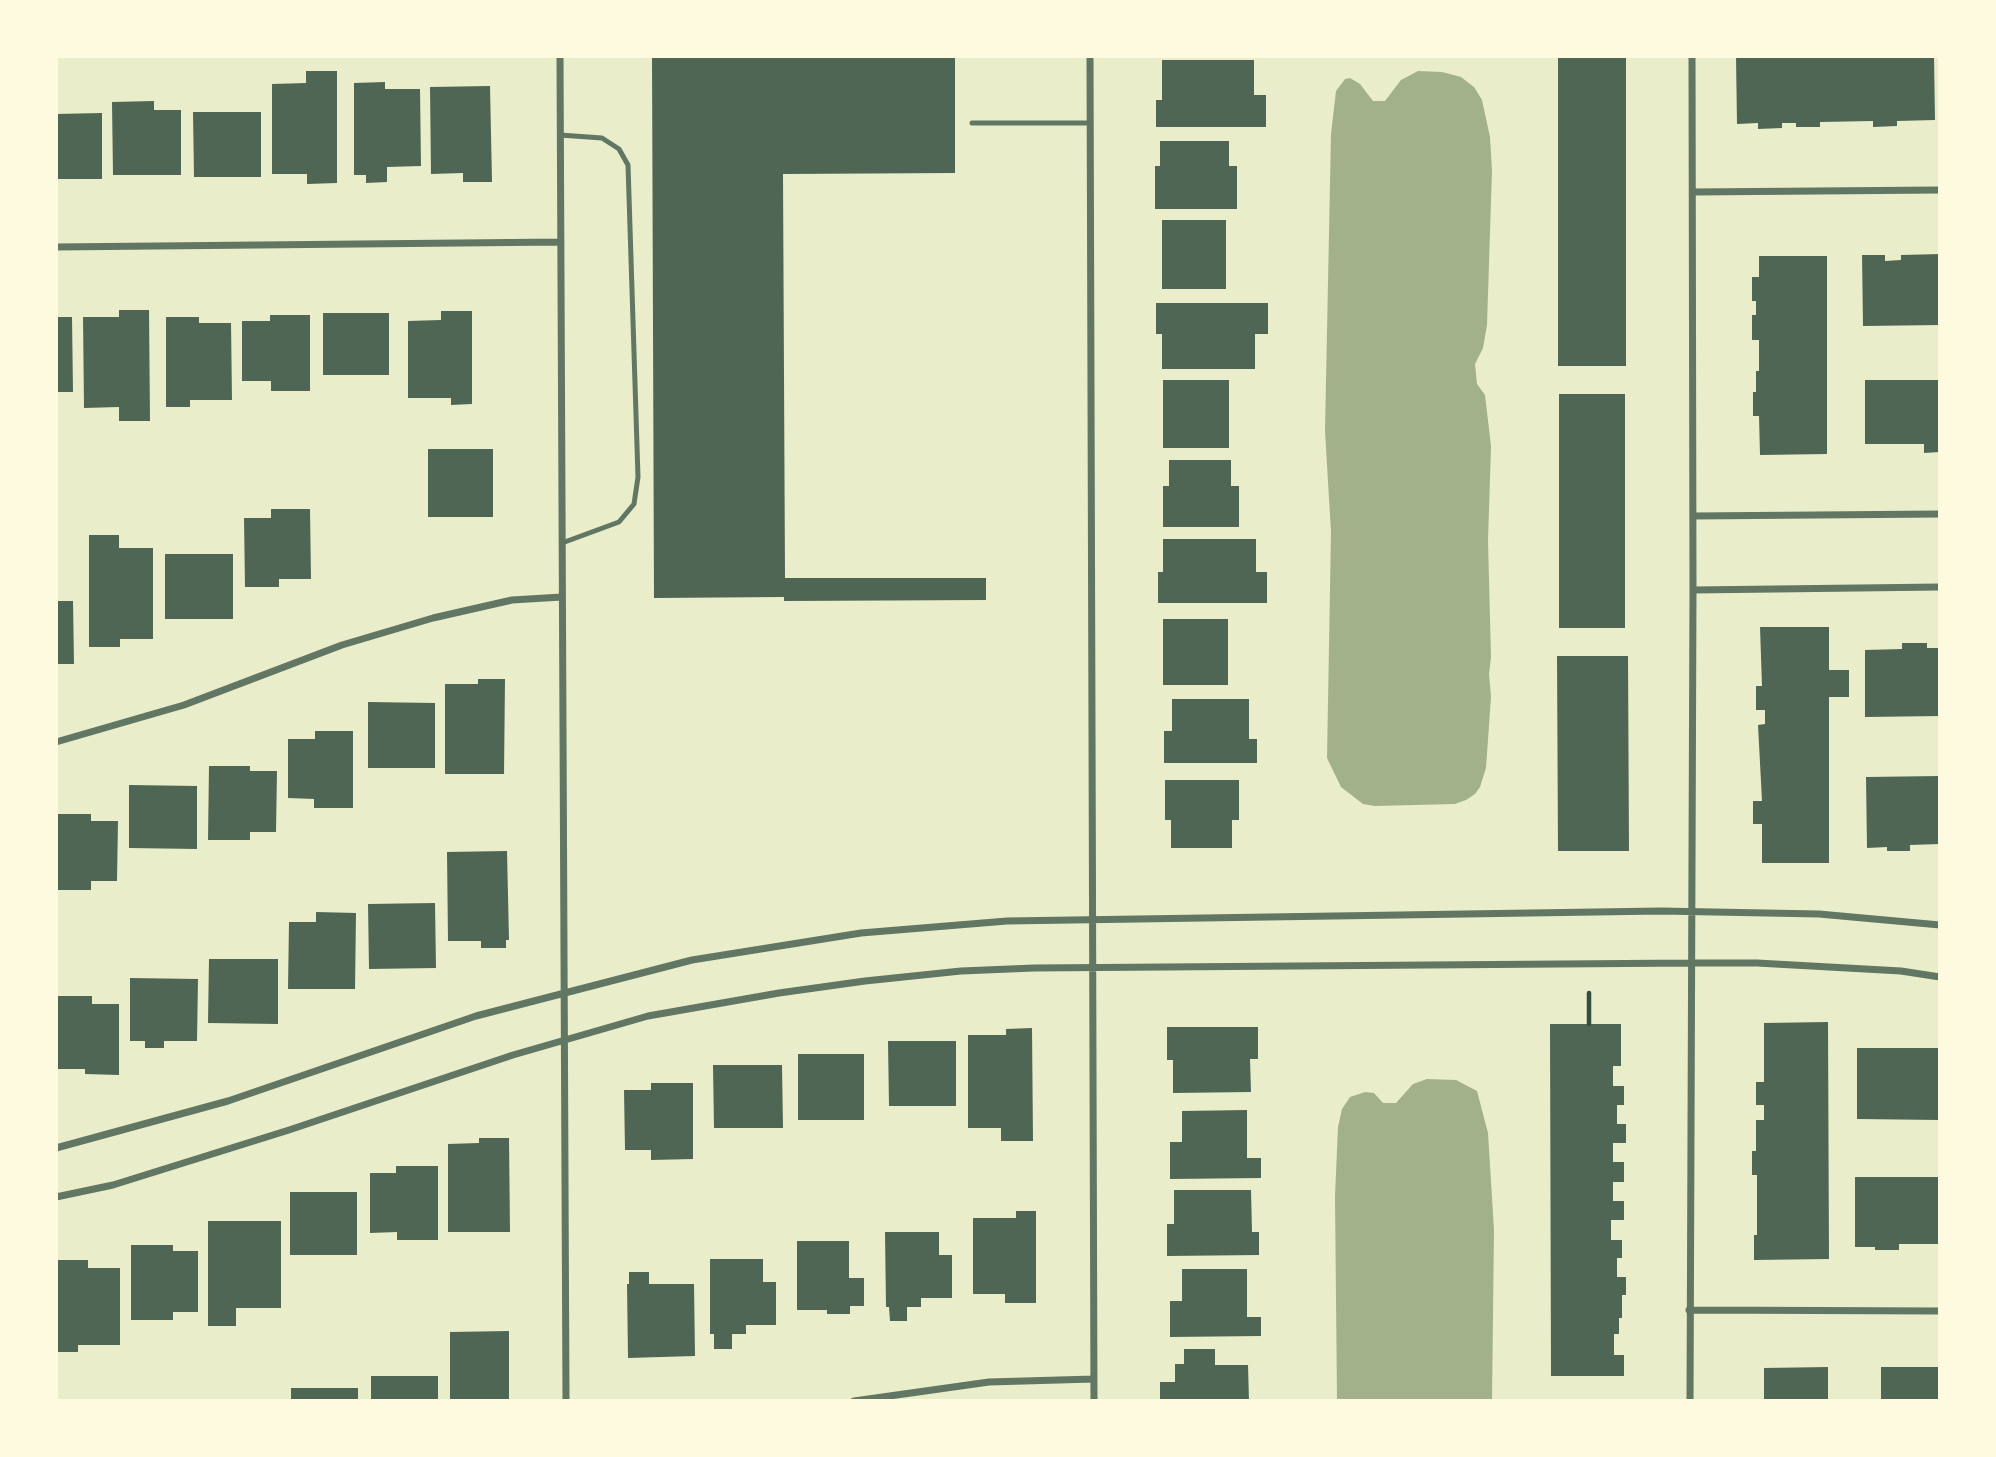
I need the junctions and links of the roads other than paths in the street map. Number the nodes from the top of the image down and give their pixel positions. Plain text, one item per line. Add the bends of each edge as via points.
1 (560, 56) edge
2 (1090, 56) edge
3 (1692, 56) edge
4 (972, 123) dead end
5 (1090, 123) junction
6 (560, 135) junction
7 (1940, 190) edge
8 (1693, 192) junction
9 (561, 242) junction
10 (56, 247) edge
11 (1940, 513) edge
12 (1693, 516) junction
13 (562, 544) junction
14 (1940, 587) edge
15 (1693, 590) junction
16 (562, 597) junction
17 (56, 742) edge
18 (1691, 911) junction
19 (1094, 920) junction
20 (1940, 925) edge
21 (1691, 963) junction
22 (1094, 968) junction
23 (1940, 977) edge
24 (564, 993) junction
25 (564, 1041) junction
26 (56, 1148) edge
27 (56, 1198) edge
28 (1689, 1310) junction
29 (1940, 1311) edge
30 (1094, 1380) junction
31 (566, 1401) edge
32 (854, 1401) edge
33 (1094, 1401) edge
34 (1690, 1401) edge

1 - 6 street
2 - 5 street
3 - 8 street
4 - 5 lane
5 - 19 street
6 - 9 street
6 - 13 lane via 601,138 619,149 628,165 638,477 634,504 619,522
7 - 8 street
8 - 12 street
9 - 10 street
9 - 13 street
11 - 12 street
12 - 15 street
13 - 16 street
14 - 15 street
15 - 18 street
16 - 17 street via 513,600 433,618 342,645 184,705
16 - 24 street
18 - 19 street
18 - 20 street via 1819,914
18 - 21 street
19 - 22 street
19 - 24 street via 1007,920 861,933 692,960
21 - 22 street
21 - 23 street via 1901,971
21 - 28 street
22 - 25 street via 961,971 779,993 648,1016
22 - 30 street
24 - 25 street
24 - 26 street via 476,1016 228,1101
25 - 27 street via 126,1181
25 - 31 street
28 - 29 street
28 - 34 street
30 - 32 street via 989,1382
30 - 33 street

